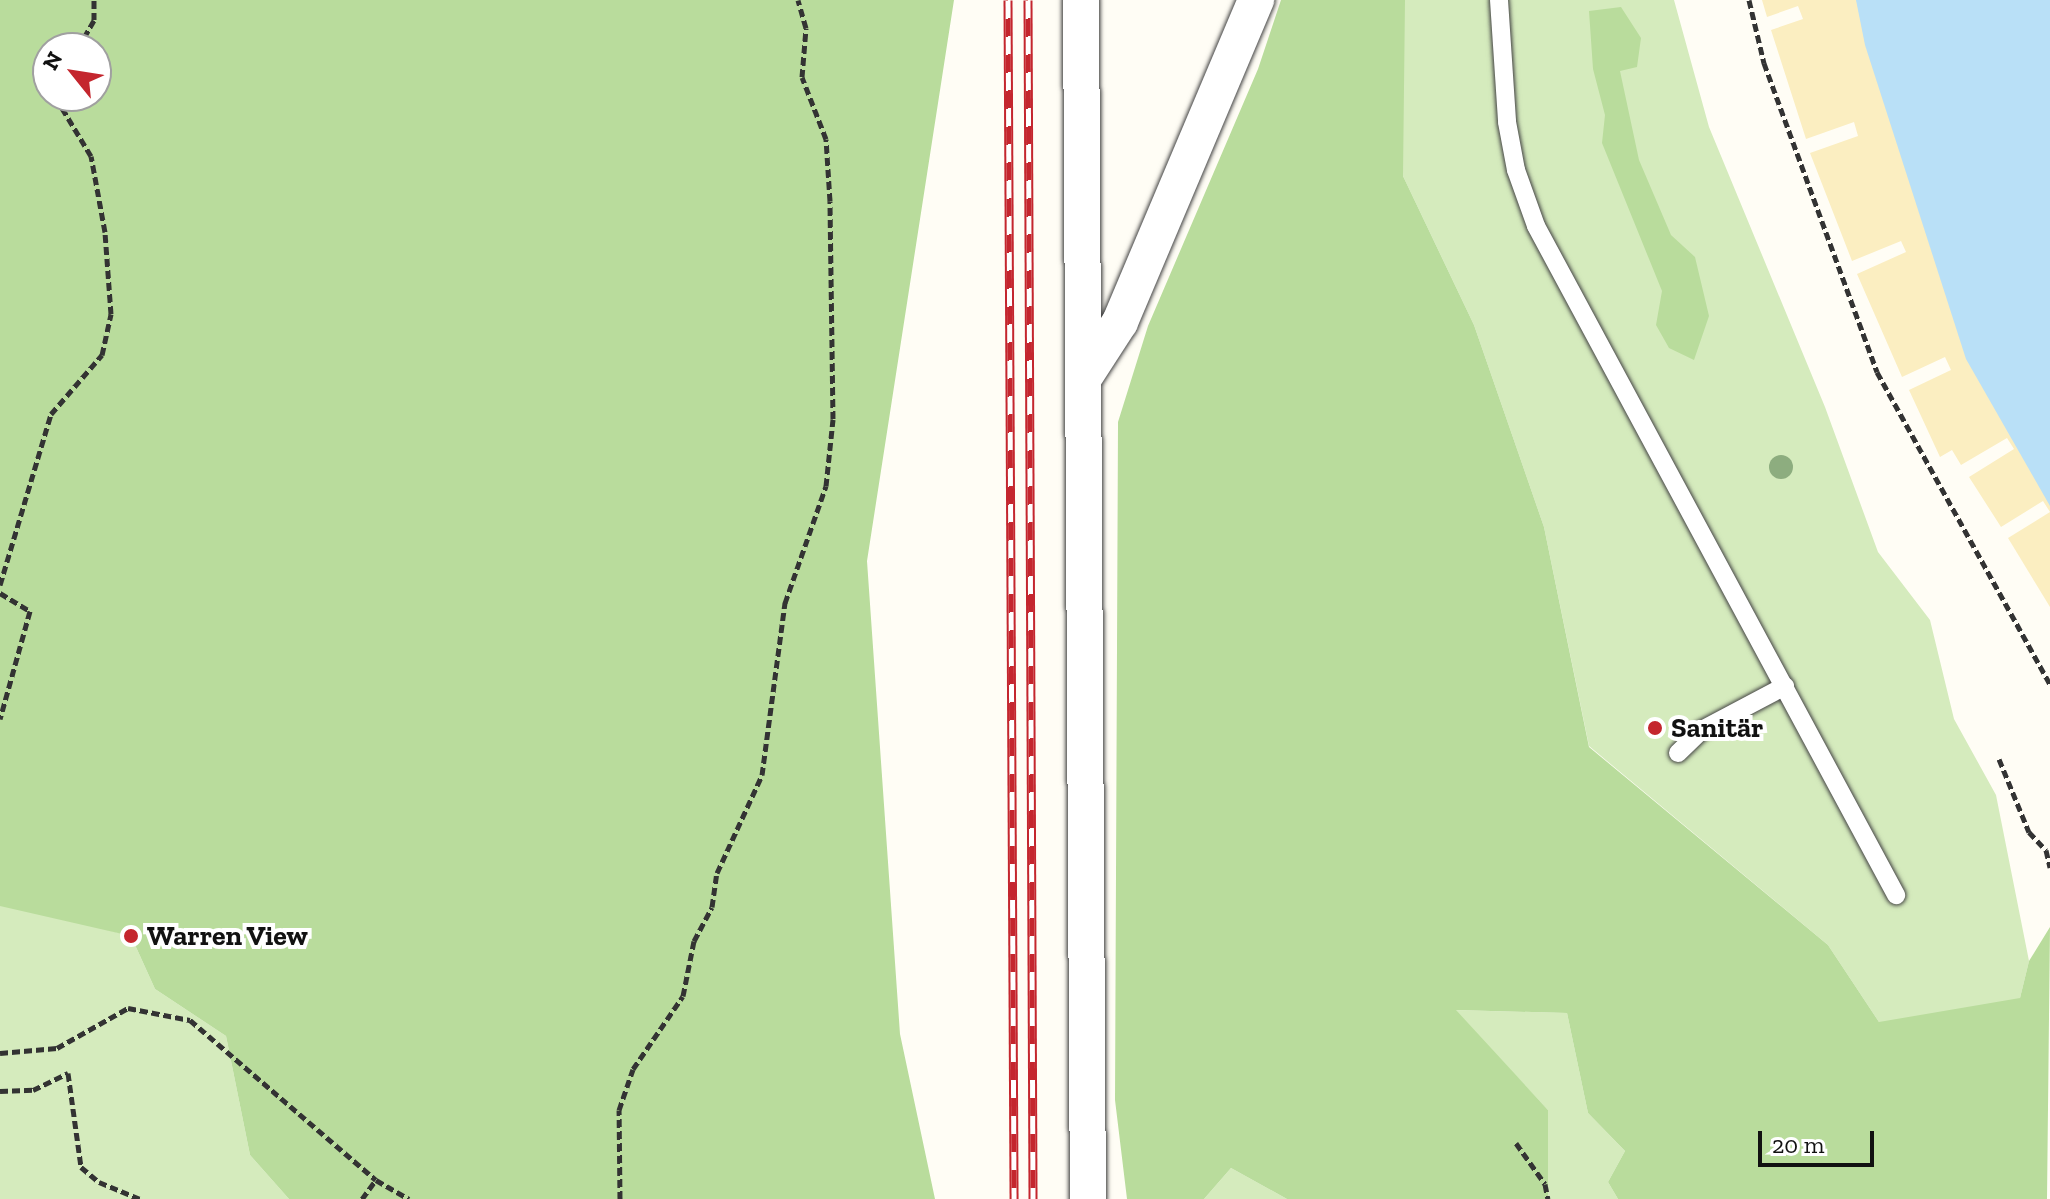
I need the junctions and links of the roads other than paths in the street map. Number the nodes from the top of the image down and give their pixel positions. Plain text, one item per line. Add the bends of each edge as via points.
1 (1081, 0) edge
2 (1256, 0) edge
3 (1499, 0) edge
4 (1085, 376) junction
5 (1785, 686) junction
6 (1678, 753) dead end
7 (1896, 895) dead end
8 (1088, 1199) edge

1 - 4 street
2 - 4 street via 1120,322
3 - 5 lane via 1507,122 1516,170 1536,226
4 - 8 street
5 - 6 lane via 1702,730
5 - 7 lane

